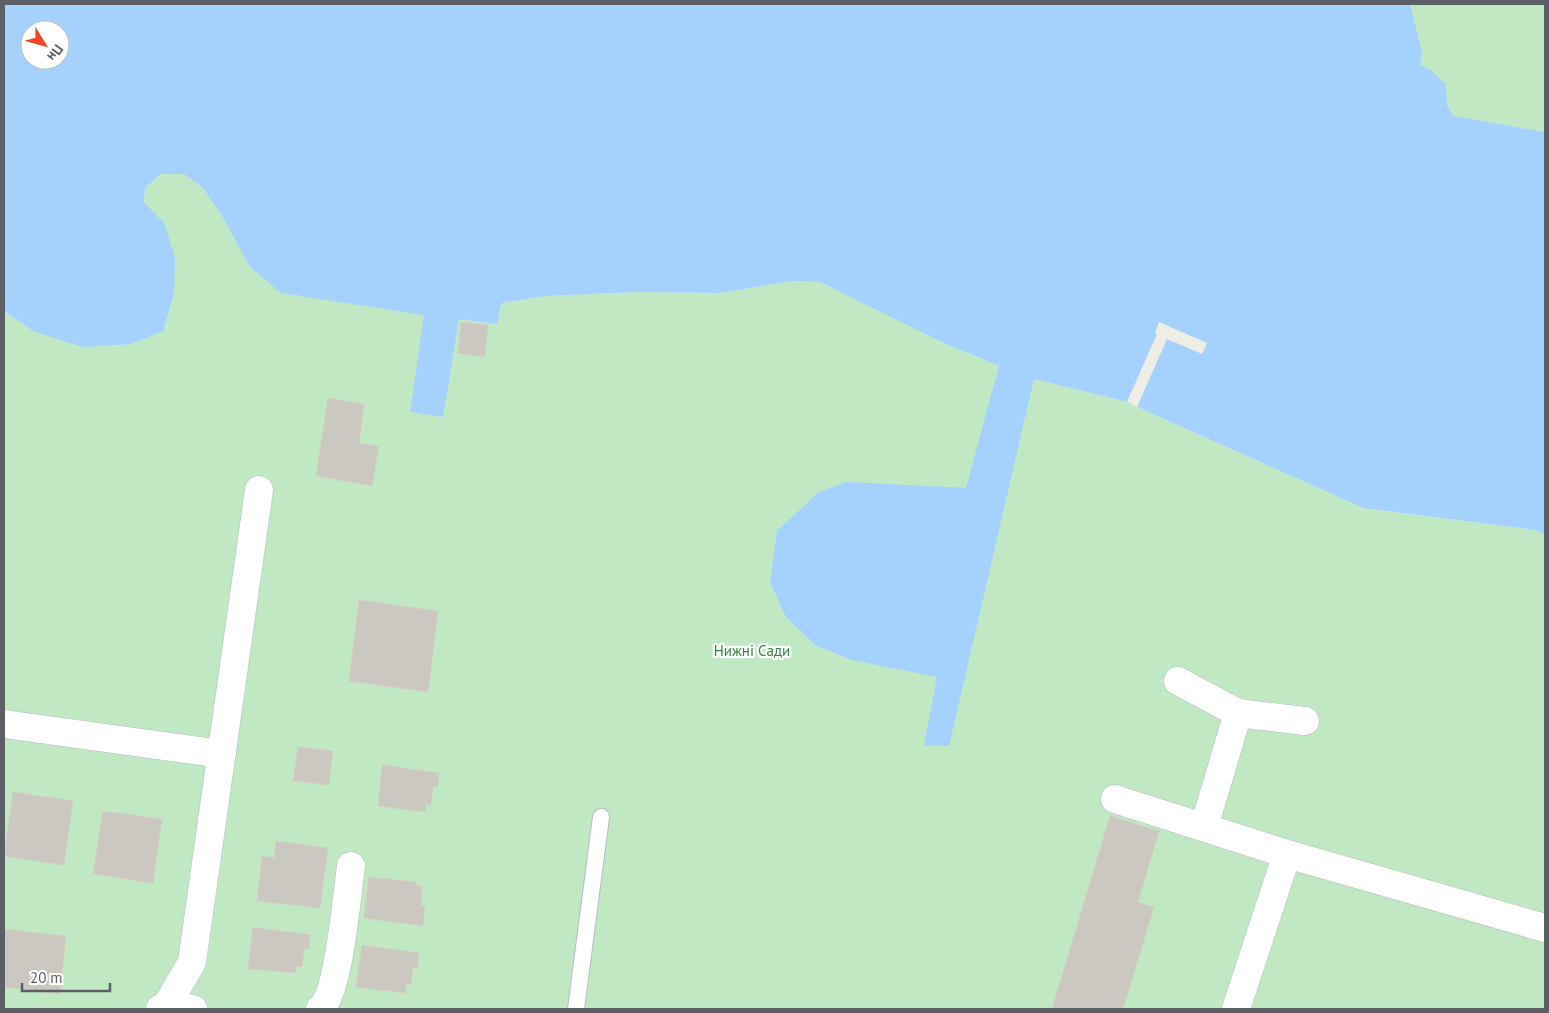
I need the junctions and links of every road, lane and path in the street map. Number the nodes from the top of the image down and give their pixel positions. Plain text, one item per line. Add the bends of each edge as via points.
1 (259, 490) dead end
2 (1178, 682) dead end
3 (1238, 712) junction
4 (1305, 721) dead end
5 (4, 724) edge
6 (222, 754) junction
7 (1115, 799) dead end
8 (601, 817) dead end
9 (1204, 827) junction
10 (1288, 854) junction
11 (351, 866) dead end
12 (1545, 928) edge
13 (164, 1007) edge
14 (193, 1009) edge
15 (320, 1009) edge
16 (576, 1009) edge
17 (1236, 1009) edge

1 - 6 street
2 - 3 street
3 - 4 street
3 - 9 street
5 - 6 street
6 - 13 street via 192,962
7 - 9 street
8 - 16 lane
9 - 10 street
10 - 12 street
10 - 17 street
11 - 15 street via 334,984 325,1006
13 - 14 street

